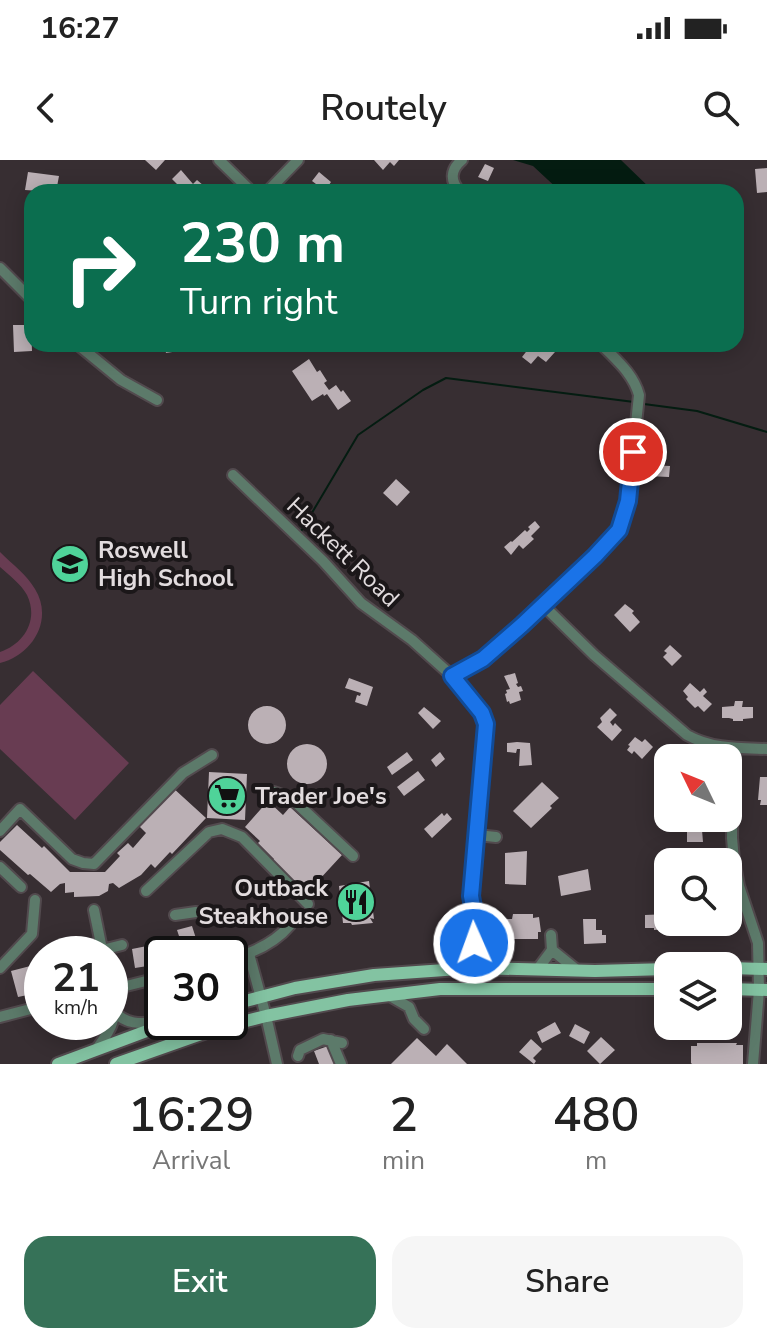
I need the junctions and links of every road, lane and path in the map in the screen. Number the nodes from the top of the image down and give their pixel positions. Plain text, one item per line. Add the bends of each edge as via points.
1 (219, 160) edge
2 (298, 160) edge
3 (462, 160) edge
4 (244, 184) edge
5 (275, 184) edge
6 (455, 184) edge
7 (0, 268) edge
8 (24, 292) edge
9 (87, 352) edge
10 (609, 352) edge
11 (157, 400) dead end
12 (233, 475) dead end
13 (544, 606) junction
14 (452, 676) junction
15 (707, 744) edge
16 (742, 748) edge
17 (767, 749) edge
18 (212, 755) dead end
19 (274, 792) dead end
20 (0, 831) edge
21 (732, 832) edge
22 (477, 835) junction
23 (496, 837) dead end
24 (353, 856) dead end
25 (0, 867) edge
26 (21, 887) dead end
27 (146, 891) dead end
28 (35, 900) dead end
29 (308, 904) dead end
30 (94, 910) dead end
31 (196, 912) dead end
32 (175, 915) dead end
33 (290, 925) dead end
34 (551, 935) dead end
35 (100, 936) edge
36 (552, 950) junction
37 (249, 954) joint
38 (0, 968) edge
39 (473, 968) junction
40 (742, 968) edge
41 (654, 969) edge
42 (763, 969) edge
43 (537, 970) junction
44 (578, 971) junction
45 (654, 989) edge
46 (742, 989) edge
47 (763, 990) edge
48 (426, 991) junction
49 (388, 995) junction
50 (262, 998) junction
51 (248, 1001) edge
52 (24, 1011) edge
53 (767, 1011) edge
54 (266, 1016) junction
55 (0, 1017) edge
56 (414, 1019) junction
57 (757, 1020) junction
58 (424, 1029) dead end
59 (144, 1032) edge
60 (102, 1040) edge
61 (96, 1050) junction
62 (298, 1056) dead end
63 (151, 1058) edge
64 (58, 1064) edge
65 (116, 1064) edge
66 (277, 1064) edge
67 (341, 1064) edge
68 (753, 1064) edge

1 - 4 street
2 - 5 street
3 - 6 street via 452,174
7 - 8 street
9 - 11 street
10 - 13 street via 629,373 639,395 628,501 619,530
12 - 14 street, Hackett Road via 361,603
13 - 14 street via 483,659
13 - 15 street via 687,735
14 - 22 street, Hackett Road via 486,724
16 - 17 street
18 - 20 street via 183,773 94,864 72,859 20,809
19 - 24 street via 291,798
21 - 42 street via 739,886
22 - 23 street
22 - 39 street, Hackett Road via 471,896
25 - 26 street
27 - 29 street via 209,832 222,829 242,837
28 - 38 street via 32,934
30 - 35 street
31 - 32 street
33 - 37 street
34 - 36 street
36 - 43 street
36 - 44 street
37 - 50 street
39 - 43 main road
39 - 50 main road via 374,975
40 - 42 main road
41 - 44 main road
42 - 47 street
43 - 44 main road
45 - 48 main road
46 - 47 main road
47 - 57 street
48 - 49 main road
48 - 56 street
49 - 54 main road
49 - 56 street via 409,1007
50 - 51 main road
50 - 54 street
52 - 55 street
53 - 57 street
54 - 63 main road via 218,1028
54 - 66 street
56 - 58 street
57 - 68 street
59 - 61 main road
60 - 61 street
61 - 64 main road
62 - 67 street via 314,1042 337,1041
63 - 65 main road

